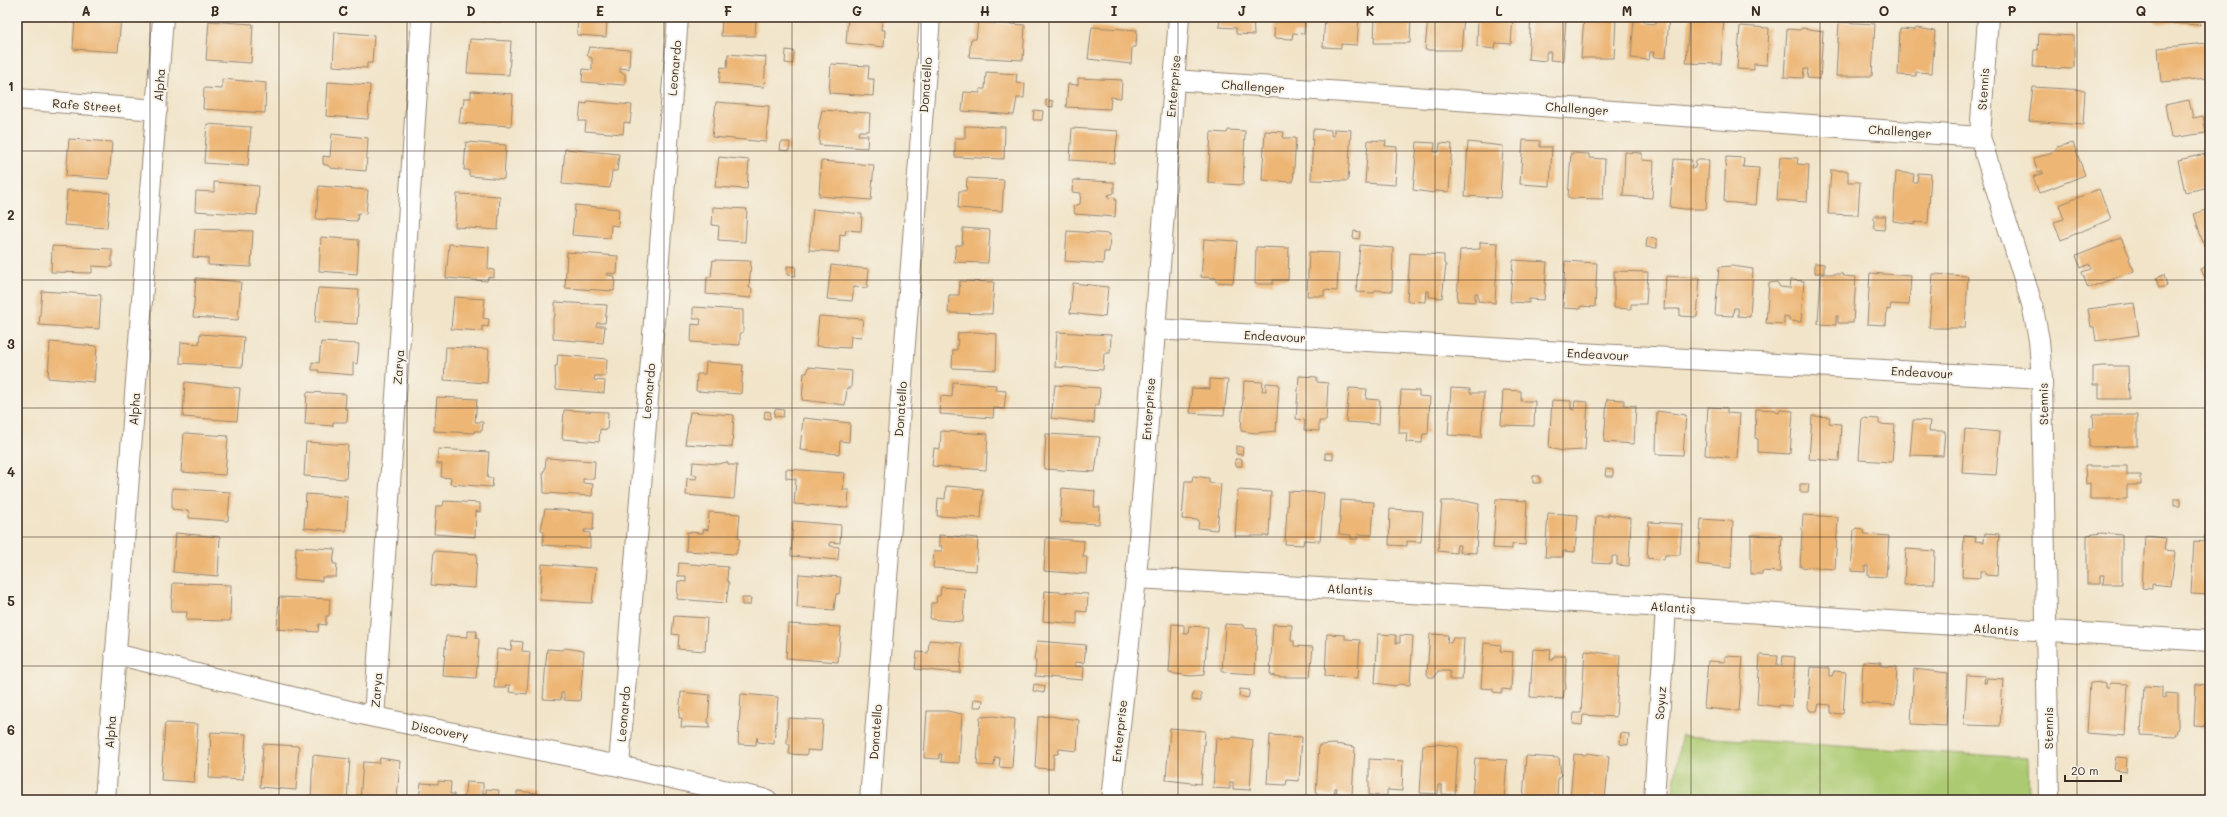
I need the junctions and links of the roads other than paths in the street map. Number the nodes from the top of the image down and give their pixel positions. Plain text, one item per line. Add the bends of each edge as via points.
1 (163, 17) edge
2 (422, 17) edge
3 (678, 17) edge
4 (930, 17) edge
5 (1179, 17) edge
6 (1988, 17) edge
7 (1174, 80) junction
8 (17, 99) edge
9 (157, 110) junction
10 (1980, 137) junction
11 (1154, 329) junction
12 (2042, 379) junction
13 (1136, 578) junction
14 (1666, 607) junction
15 (2048, 632) junction
16 (2210, 641) edge
17 (115, 654) junction
18 (374, 717) junction
19 (619, 766) junction
20 (105, 800) edge
21 (767, 800) edge
22 (870, 800) edge
23 (1112, 800) edge
24 (1654, 800) edge
25 (2049, 800) edge

1 - 9 street, Alpha
2 - 18 street, Zarya
3 - 19 street, Leonardo
4 - 22 street, Donatello
5 - 7 street, Enterprise
6 - 10 street, Stennis
7 - 10 street, Challenger
7 - 11 street, Enterprise
8 - 9 street, Rafe Street
9 - 17 street, Alpha
10 - 12 street, Stennis via 2032,304 2039,340
11 - 12 street, Endeavour
11 - 13 street, Enterprise
12 - 15 street, Stennis
13 - 14 street, Atlantis
13 - 23 street, Enterprise
14 - 15 street, Atlantis
14 - 24 street, Soyuz
15 - 16 street, Atlantis
15 - 25 street, Stennis
17 - 18 street, Discovery
17 - 20 street, Alpha
18 - 19 street, Discovery
19 - 21 street, Discovery

